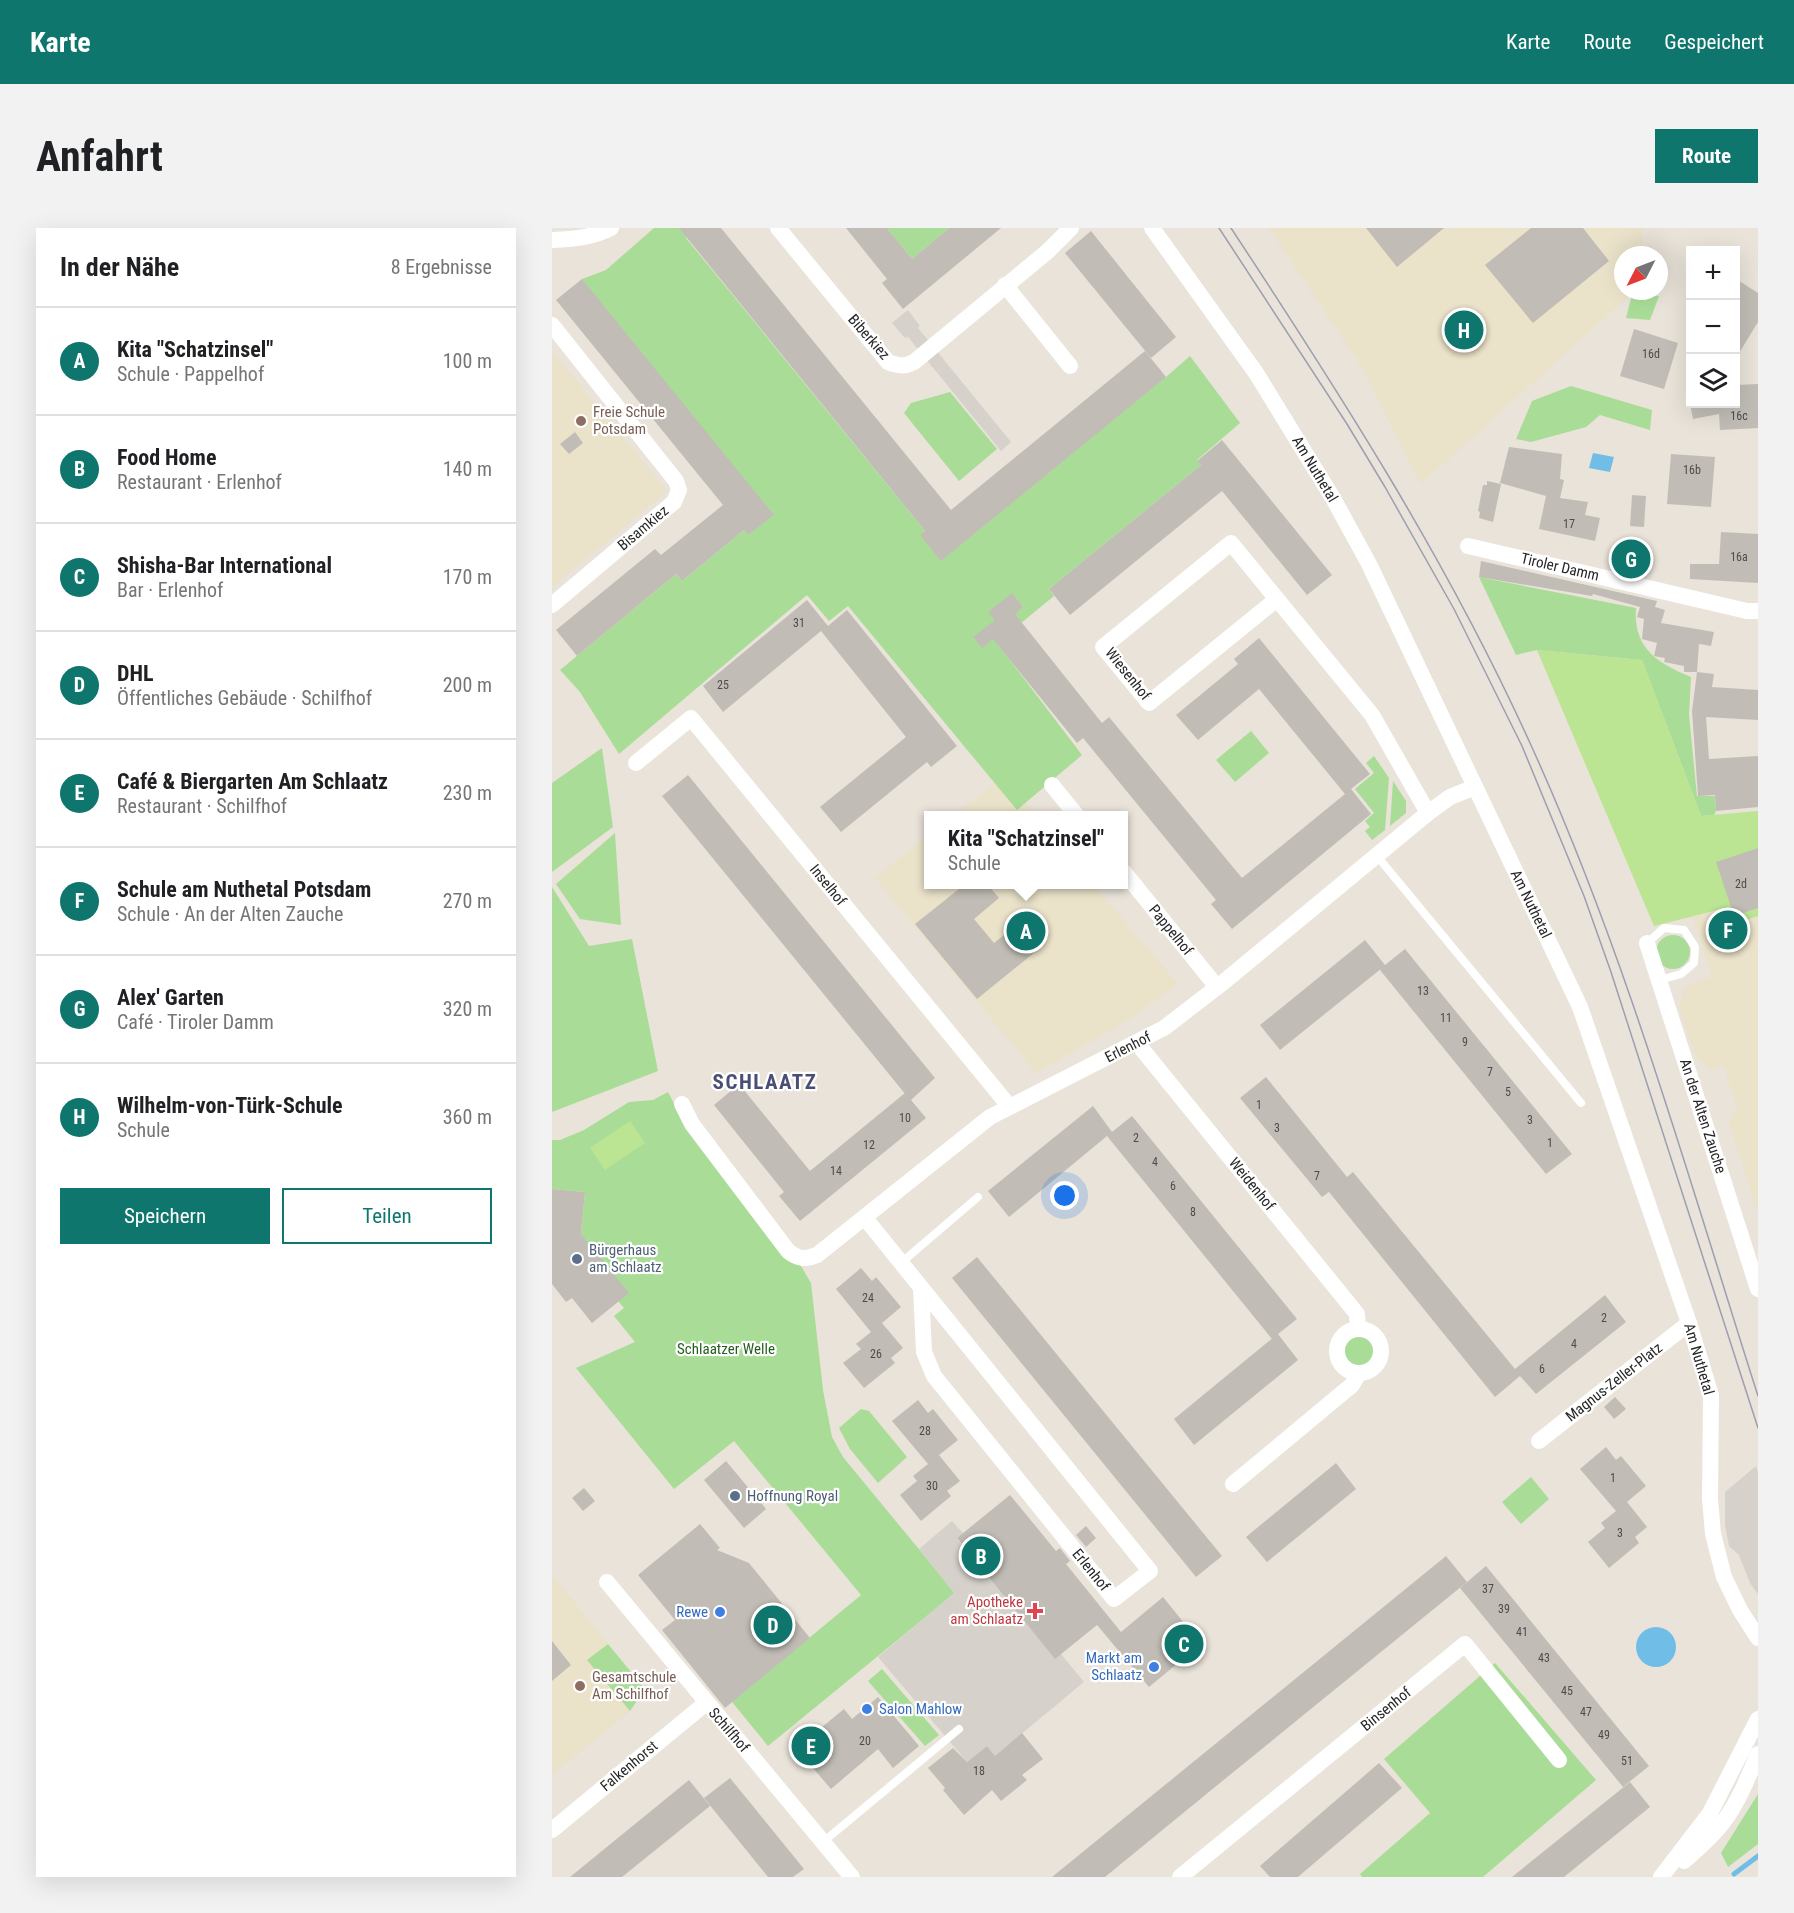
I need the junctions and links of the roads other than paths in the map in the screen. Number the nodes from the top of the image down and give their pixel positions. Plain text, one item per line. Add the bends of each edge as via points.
1 (611, 228) edge
2 (778, 228) edge
3 (1071, 228) edge
4 (1152, 228) edge
5 (552, 240) edge
6 (1005, 285) junction
7 (552, 325) edge
8 (1070, 366) dead end
9 (1468, 546) dead end
10 (1276, 599) junction
11 (552, 605) edge
12 (1758, 611) edge
13 (636, 763) dead end
14 (1052, 785) dead end
15 (1475, 787) junction
16 (1073, 811) edge
17 (1428, 813) junction
18 (1377, 856) junction
19 (1128, 877) edge
20 (1647, 943) joint
21 (1660, 980) junction
22 (1217, 987) junction
23 (1137, 1043) junction
24 (1581, 1103) dead end
25 (682, 1104) dead end
26 (1009, 1106) junction
27 (978, 1197) dead end
28 (865, 1218) junction
29 (902, 1262) junction
30 (921, 1288) junction
31 (1758, 1289) edge
32 (1689, 1323) junction
33 (1358, 1328) junction
34 (1359, 1373) junction
35 (1539, 1441) dead end
36 (1233, 1484) dead end
37 (606, 1582) dead end
38 (1758, 1638) edge
39 (706, 1704) junction
40 (1758, 1719) edge
41 (960, 1730) dead end
42 (1758, 1754) edge
43 (1559, 1760) dead end
44 (552, 1830) edge
45 (823, 1842) junction
46 (1191, 1874) edge
47 (852, 1877) edge
48 (1661, 1877) edge

1 - 5 street via 579,239
2 - 6 street, Biberkiez via 888,362 897,366 914,362
3 - 6 street, Biberkiez
4 - 15 street, Am Nuthetal via 1256,373 1334,500 1369,564
6 - 8 street
7 - 11 street, Bisamkiez via 676,481 679,490 674,502
9 - 12 street, Tiroler Damm
10 - 10 street, Wiesenhof via 1231,543 1103,647 1149,704
10 - 17 street, Wiesenhof via 1372,715
13 - 26 street, Inselhof via 691,718
14 - 16 street
15 - 17 street, Erlenhof via 1450,797
15 - 32 street, Am Nuthetal via 1580,1007
17 - 18 street, Erlenhof
18 - 22 street, Erlenhof
18 - 24 lane
19 - 22 street, Pappelhof
20 - 21 street, An der Alten Zauche
20 - 21 lane via 1664,928 1684,930 1695,947 1694,963 1681,974
21 - 31 street, An der Alten Zauche
22 - 23 street, Erlenhof via 1164,1028
23 - 26 street, Erlenhof
23 - 33 street, Weidenhof via 1357,1314
25 - 28 street, Erlenhof via 692,1124 797,1258 817,1255
26 - 28 street, Erlenhof
27 - 29 lane
28 - 29 street, Erlenhof
29 - 30 street, Erlenhof
30 - 30 street, Erlenhof via 924,1352 934,1376 1114,1599 1150,1571
32 - 35 street, Magnus-Zeller-Platz
32 - 38 street, Am Nuthetal via 1711,1395 1713,1534 1724,1577
33 - 34 street via 1340,1338 1337,1357 1343,1367
33 - 34 street via 1376,1336 1381,1345 1376,1366
34 - 36 street via 1352,1385
37 - 39 street, Schilfhof
39 - 44 street, Falkenhorst
39 - 45 street, Schilfhof
40 - 48 street via 1710,1813
41 - 45 lane
42 - 48 street via 1724,1821 1695,1852
43 - 46 street, Binsenhof via 1465,1644
45 - 47 street, Schilfhof

